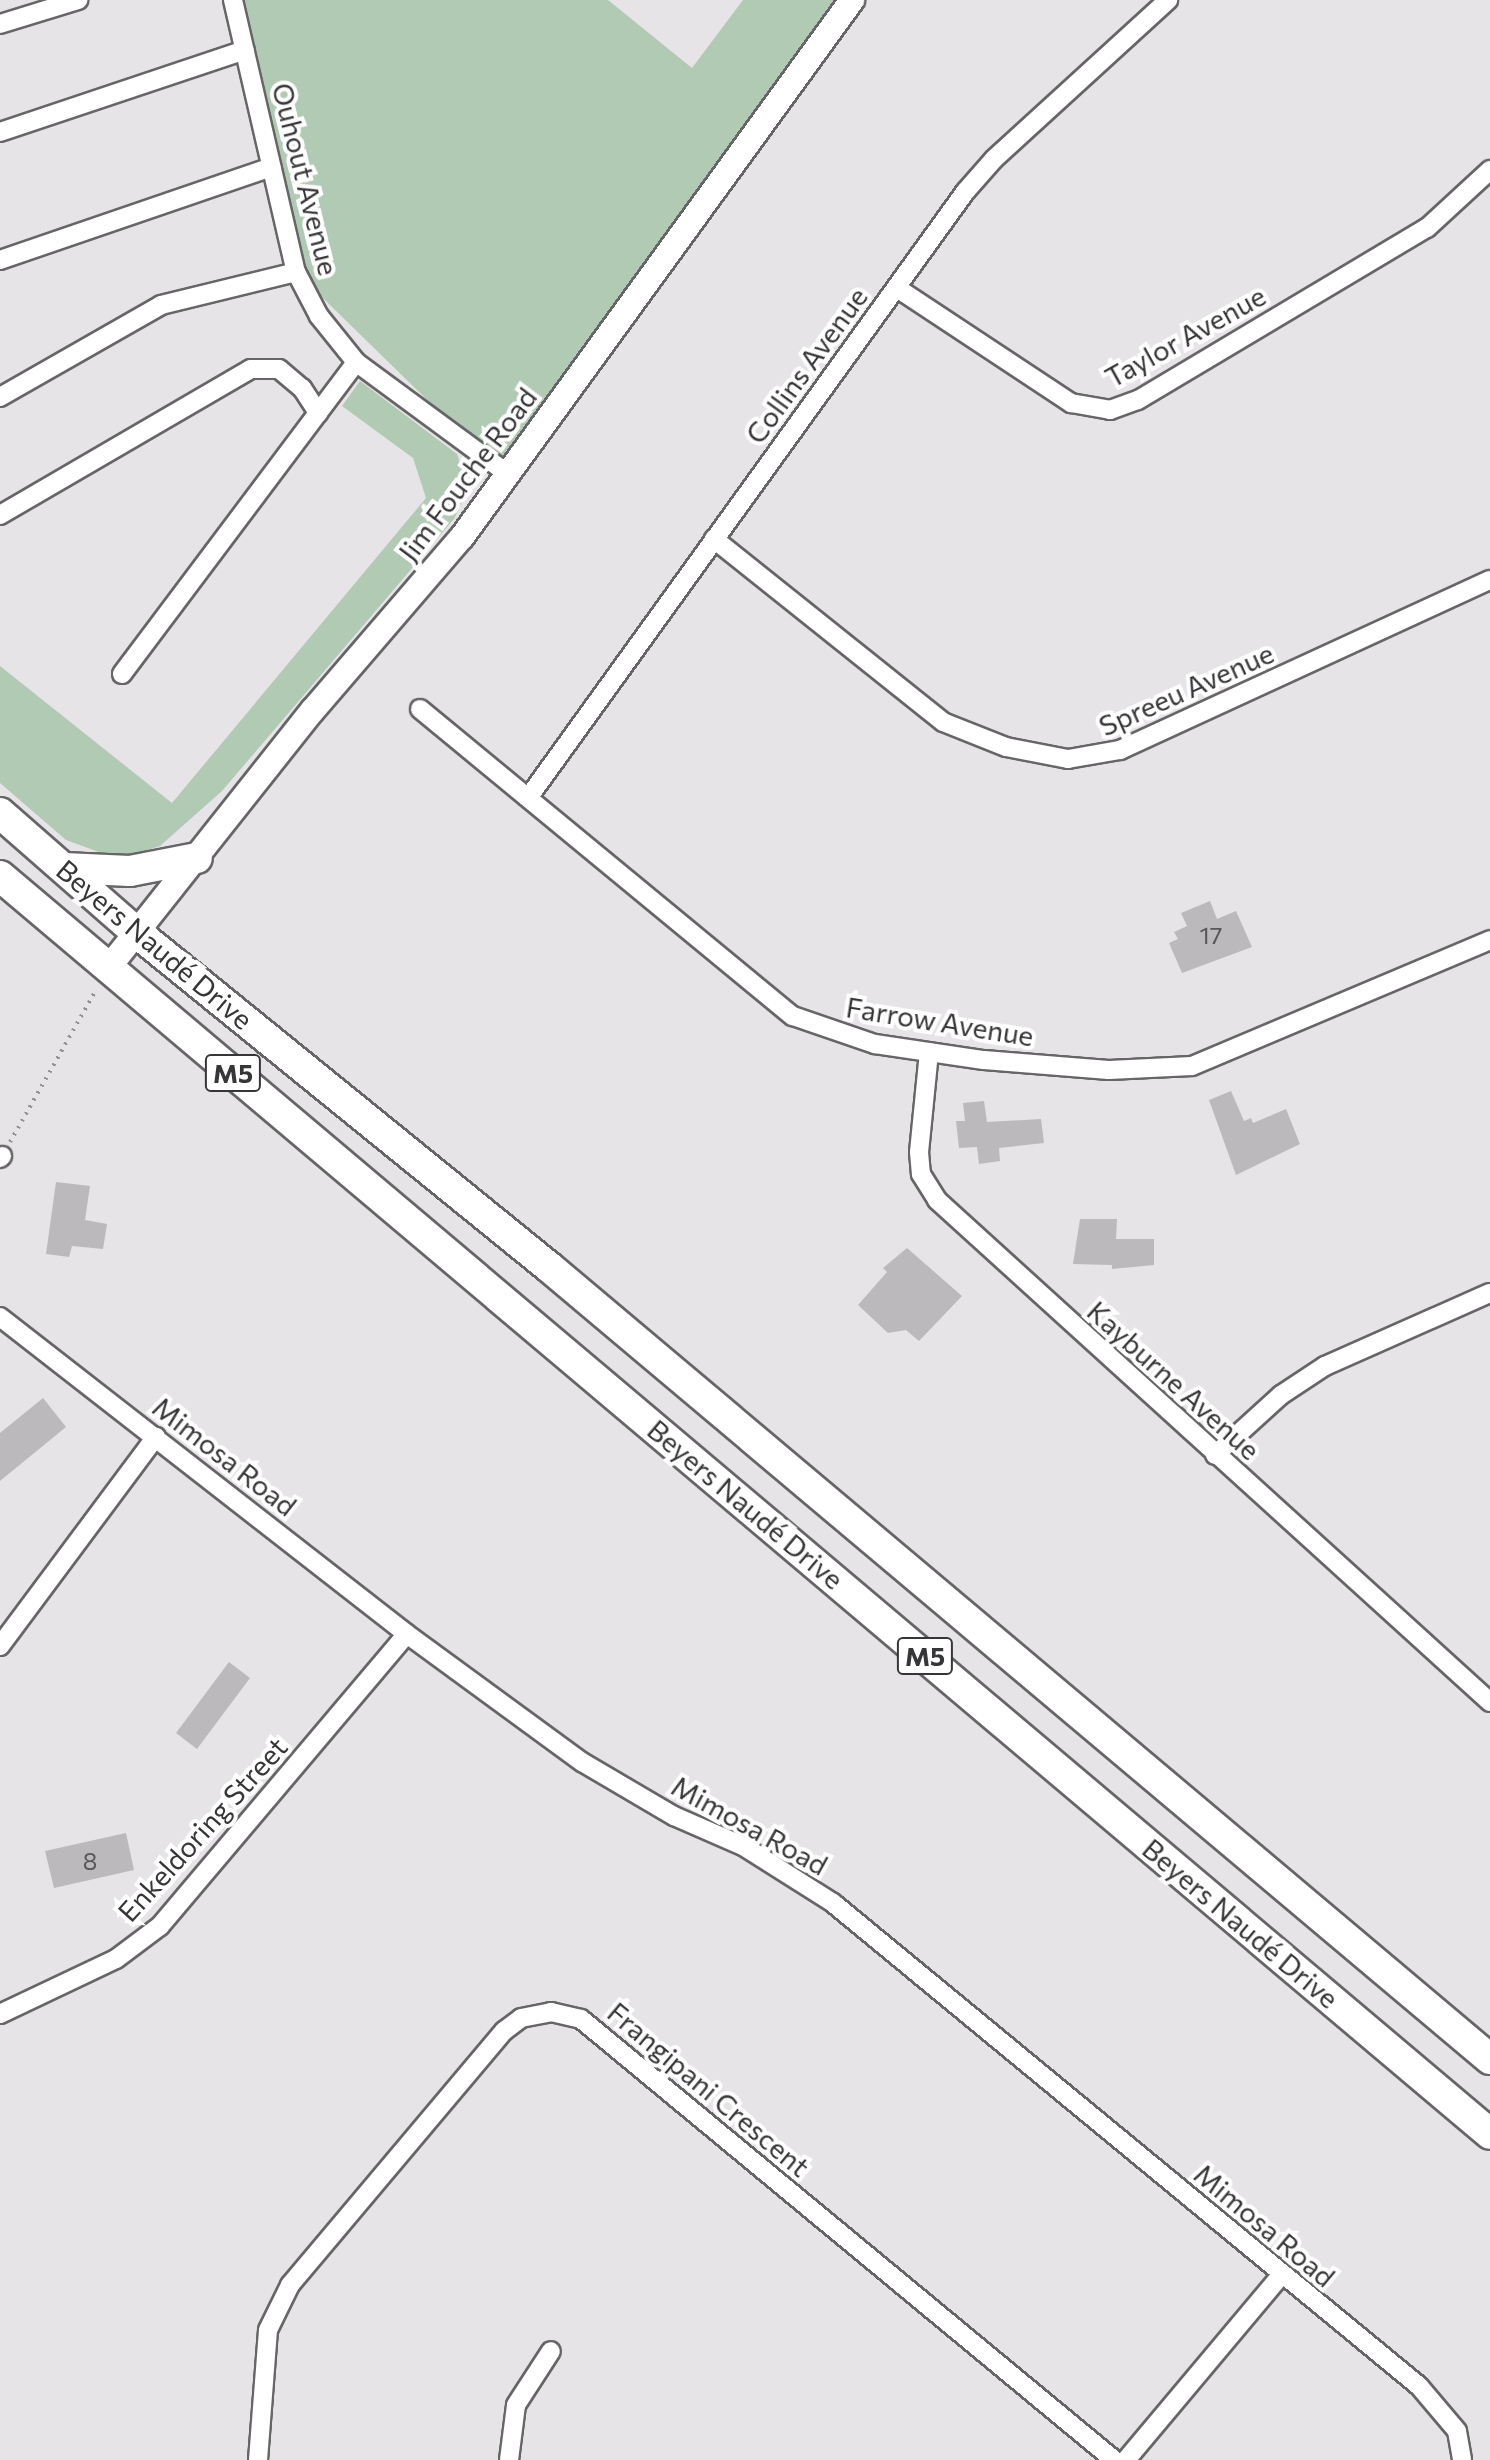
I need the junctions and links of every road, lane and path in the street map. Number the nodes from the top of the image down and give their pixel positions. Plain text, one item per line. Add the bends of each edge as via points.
1 (78, 0) edge
2 (233, 0) edge
3 (852, 0) edge
4 (1168, 0) edge
5 (0, 24) edge
6 (245, 50) junction
7 (0, 132) edge
8 (271, 167) junction
9 (1490, 170) edge
10 (0, 260) edge
11 (296, 272) junction
12 (897, 288) junction
13 (356, 362) junction
14 (0, 397) edge
15 (318, 413) junction
16 (508, 474) junction
17 (0, 515) edge
18 (714, 539) junction
19 (1490, 580) edge
20 (122, 674) dead end
21 (420, 709) dead end
22 (528, 798) junction
23 (0, 813) edge
24 (197, 858) junction
25 (64, 868) junction
26 (0, 876) edge
27 (136, 932) junction
28 (1490, 940) edge
29 (109, 967) junction
30 (929, 1052) junction
31 (1, 1157) edge
32 (1490, 1293) edge
33 (0, 1317) edge
34 (156, 1437) junction
35 (1215, 1455) junction
36 (407, 1634) junction
37 (0, 1646) edge
38 (1490, 1702) edge
39 (0, 2014) edge
40 (1490, 2059) edge
41 (1490, 2134) edge
42 (1281, 2275) junction
43 (551, 2351) dead end
44 (258, 2460) edge
45 (509, 2460) edge
46 (1114, 2460) edge
47 (1126, 2460) edge
48 (1462, 2460) edge

1 - 5 street
2 - 6 street, Ouhout Avenue
3 - 16 street, Jim Fouche Road
4 - 12 street, Collins Avenue via 994,159
6 - 7 street
6 - 8 street, Ouhout Avenue
8 - 10 street
8 - 11 street, Ouhout Avenue
9 - 12 street, Taylor Avenue via 1427,228 1138,400 1110,410 1071,403
11 - 13 street, Ouhout Avenue via 319,316
11 - 14 street via 161,305
12 - 18 street, Collins Avenue
13 - 15 street
13 - 16 street, Ouhout Avenue
15 - 17 street via 302,388 279,369 251,369
15 - 20 street
16 - 24 street, Jim Fouche Road
18 - 19 street, Spreeu Avenue via 943,722 1006,747 1068,759 1120,750
18 - 22 street, Collins Avenue
21 - 22 street, Farrow Avenue
22 - 30 street, Farrow Avenue via 793,1016 846,1037
23 - 25 main road, Beyers Naudé Drive / M5
24 - 25 main road via 130,871
24 - 27 street, Jim Fouche Road
25 - 27 main road, Beyers Naudé Drive / M5
26 - 29 main road, Beyers Naudé Drive / M5
27 - 29 street, Jim Fouche Road
27 - 40 main road, Beyers Naudé Drive / M5 via 549,1267
28 - 30 street, Farrow Avenue via 1192,1066 1109,1070
29 - 31 path
29 - 41 main road, Beyers Naudé Drive / M5
30 - 35 street, Kayburne Avenue via 919,1152 921,1174 937,1200
32 - 35 street via 1312,1373
33 - 34 street, Mimosa Road
34 - 36 street, Mimosa Road
34 - 37 street
35 - 38 street, Kayburne Avenue
36 - 39 street, Enkeldoring Street via 160,1926 116,1959
36 - 42 street, Mimosa Road via 582,1762 674,1816 743,1846 833,1903
42 - 47 street
42 - 48 street, Mimosa Road via 1440,2406 1457,2431
43 - 45 street via 516,2405
44 - 46 street, Frangipani Crescent via 268,2330 290,2285 504,2031 521,2018 551,2012 581,2019

